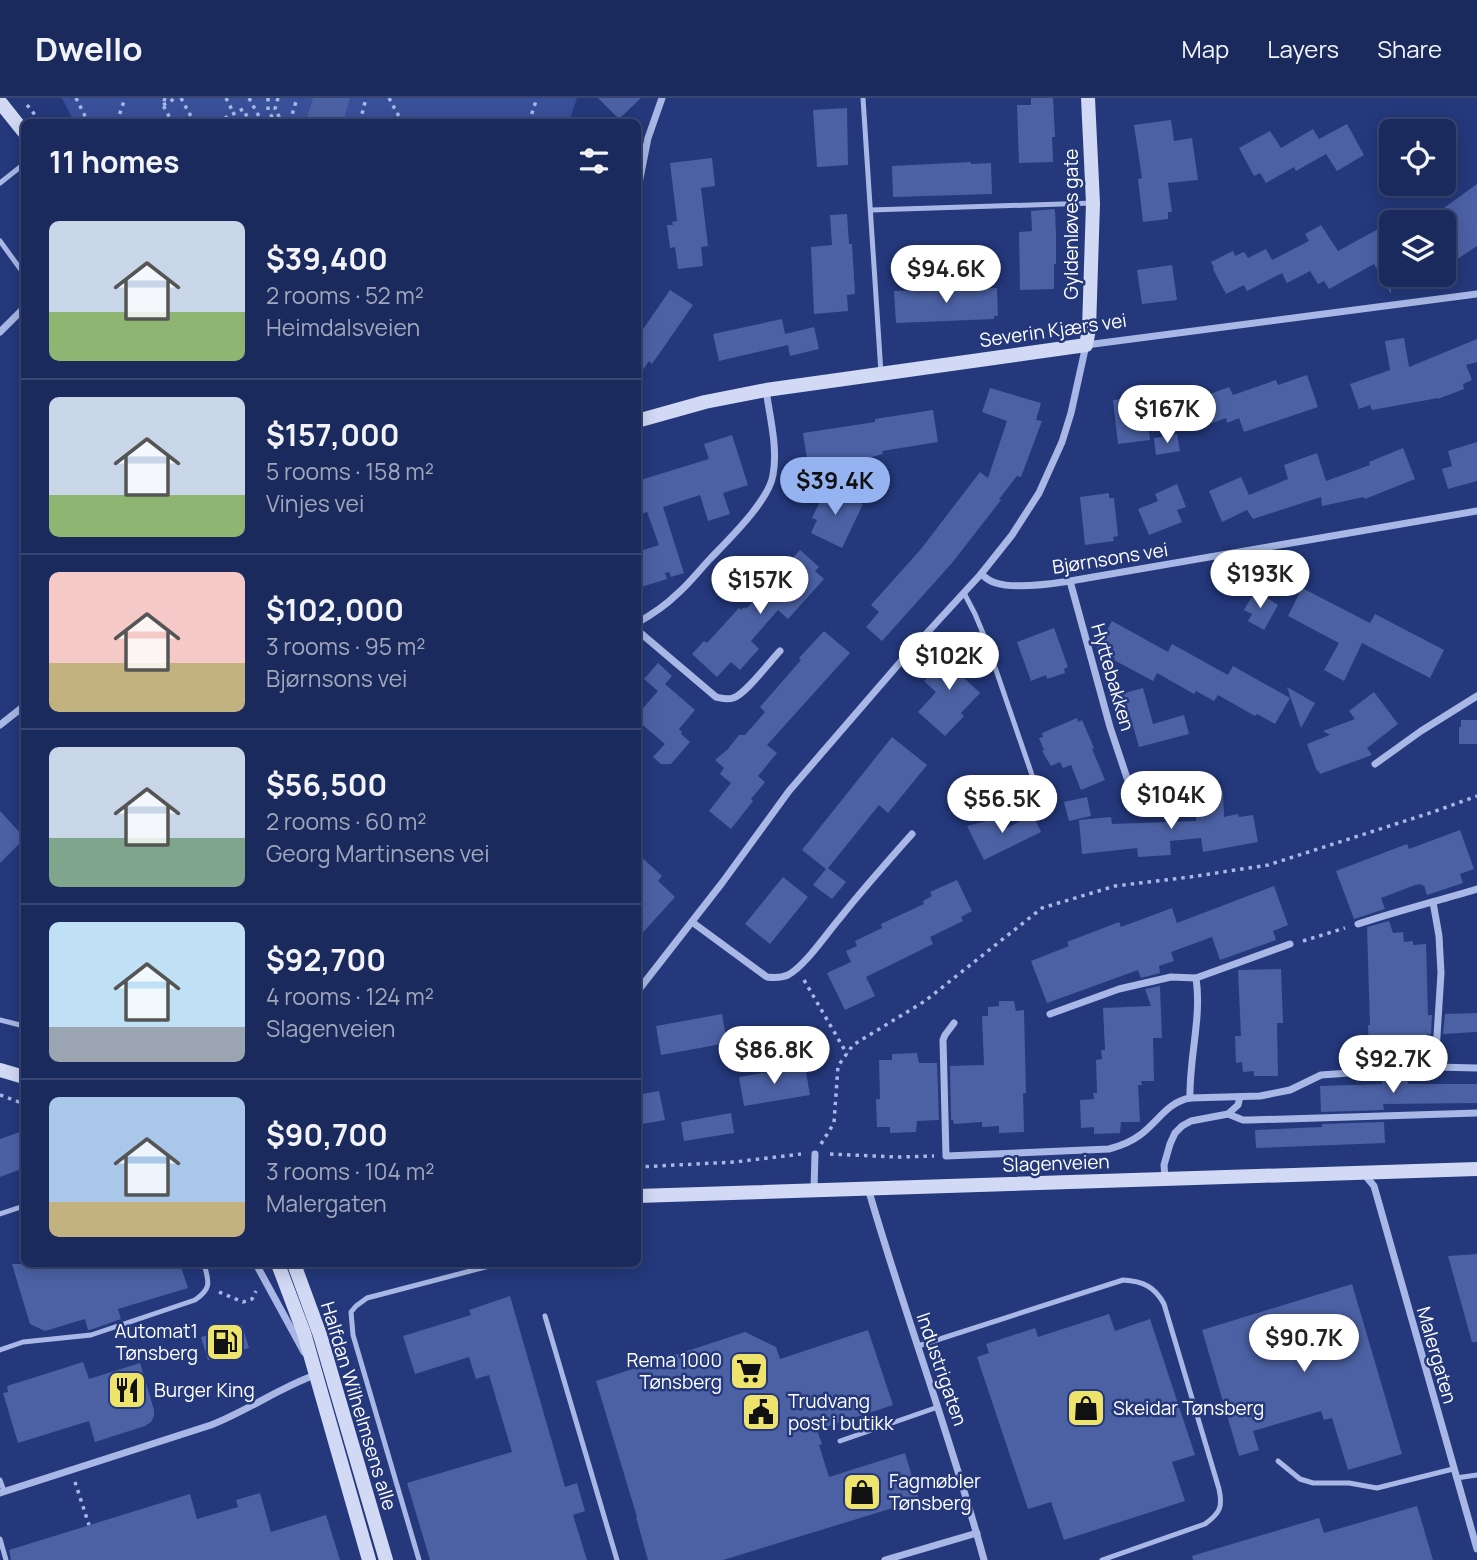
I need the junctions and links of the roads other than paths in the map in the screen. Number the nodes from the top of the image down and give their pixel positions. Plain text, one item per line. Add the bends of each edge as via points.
1 (662, 98) edge
2 (863, 98) edge
3 (1088, 98) edge
4 (0, 102) edge
5 (21, 128) edge
6 (21, 166) edge
7 (641, 173) edge
8 (0, 183) edge
9 (1093, 203) junction
10 (871, 210) junction
11 (0, 242) edge
12 (21, 270) edge
13 (1477, 294) edge
14 (21, 311) edge
15 (0, 332) edge
16 (1086, 345) junction
17 (881, 373) junction
18 (766, 390) junction
19 (641, 420) edge
20 (1477, 511) edge
21 (981, 574) junction
22 (1070, 581) junction
23 (964, 593) junction
24 (641, 621) edge
25 (641, 633) edge
26 (780, 651) dead end
27 (1477, 696) edge
28 (21, 708) edge
29 (0, 725) edge
30 (1375, 764) dead end
31 (1032, 775) dead end
32 (1128, 781) dead end
33 (912, 834) dead end
34 (1477, 889) edge
35 (1433, 902) junction
36 (692, 922) junction
37 (1358, 924) road end
38 (1290, 944) road end
39 (1196, 978) junction
40 (641, 987) edge
41 (1051, 1014) dead end
42 (0, 1020) edge
43 (954, 1023) dead end
44 (21, 1025) edge
45 (1435, 1067) junction
46 (1477, 1068) edge
47 (0, 1070) edge
48 (21, 1076) edge
49 (1240, 1097) junction
50 (1190, 1098) junction
51 (1477, 1113) edge
52 (1228, 1114) junction
53 (815, 1154) road end
54 (1477, 1169) edge
55 (1362, 1172) junction
56 (1165, 1178) junction
57 (868, 1188) junction
58 (814, 1189) junction
59 (641, 1196) edge
60 (21, 1207) edge
61 (0, 1214) edge
62 (205, 1267) edge
63 (258, 1267) edge
64 (279, 1267) edge
65 (295, 1267) edge
66 (486, 1267) edge
67 (545, 1316) dead end
68 (918, 1346) junction
69 (0, 1350) edge
70 (316, 1375) junction
71 (938, 1407) junction
72 (840, 1441) dead end
73 (1278, 1461) dead end
74 (1453, 1469) junction
75 (1477, 1475) edge
76 (1456, 1478) junction
77 (0, 1480) edge
78 (2, 1492) edge
79 (976, 1533) junction
80 (0, 1539) edge
81 (1477, 1549) edge
82 (6, 1560) edge
83 (369, 1560) edge
84 (386, 1560) edge
85 (419, 1560) edge
86 (617, 1560) edge
87 (885, 1560) edge
88 (984, 1560) edge
89 (1102, 1560) edge

1 - 7 street
2 - 10 lane
3 - 9 main road, Gyldenløves gate
4 - 5 main road
6 - 8 lane
9 - 10 lane
9 - 16 main road, Gyldenløves gate
10 - 17 lane
11 - 12 lane
13 - 16 street, Severin Kjærs vei
14 - 15 street
16 - 17 main road, Severin Kjærs vei
16 - 21 street, Gyldenløves gate via 1062,442 1039,493
17 - 18 main road, Severin Kjærs vei
18 - 19 main road, Severin Kjærs vei
18 - 24 street via 774,441 769,488 678,594
20 - 22 street, Bjørnsons vei
21 - 22 street, Bjørnsons vei via 1006,585
21 - 23 street
22 - 32 street, Hyttebakken
23 - 31 lane via 985,638
23 - 36 street via 789,791
25 - 26 street via 725,699 742,692
27 - 30 street
28 - 29 street
33 - 36 street via 785,976 767,977
34 - 35 street
35 - 37 street
35 - 45 street via 1441,973
36 - 40 street
38 - 39 street
39 - 41 street via 1171,978 1119,989
39 - 50 street via 1199,996
42 - 44 lane
43 - 50 street, Slagenveien via 943,1040 946,1156 1109,1149 1141,1135 1171,1105
45 - 46 street, Slagenveien
45 - 49 street, Slagenveien via 1321,1075 1290,1090
47 - 48 main road
49 - 50 street, Slagenveien
49 - 52 street
51 - 52 street via 1250,1120
52 - 56 street via 1191,1121 1175,1133 1164,1165
53 - 58 street
54 - 55 main road, Slagenveien
55 - 56 main road, Slagenveien
55 - 74 street, Malergaten via 1374,1186
56 - 57 main road, Slagenveien
57 - 58 main road, Slagenveien
57 - 68 street, Industrigaten
58 - 59 main road, Slagenveien
60 - 61 lane
62 - 69 lane via 208,1288 195,1300 91,1335 23,1342
63 - 70 street
64 - 70 main road, Halfdan Wilhelmsens alle
65 - 84 main road, Halfdan Wilhelmsens alle via 320,1335
66 - 85 lane via 367,1298 351,1312 353,1335
67 - 86 lane
68 - 71 street, Industrigaten
68 - 89 lane via 1123,1280 1140,1281 1159,1295 1219,1489 1220,1508 1205,1524
70 - 78 street via 233,1417
70 - 83 main road, Halfdan Wilhelmsens alle
71 - 72 lane
71 - 79 street, Industrigaten
73 - 74 lane via 1300,1479 1313,1483 1377,1488
74 - 76 street, Malergaten
75 - 76 lane
76 - 81 street, Malergaten
77 - 78 lane
79 - 87 street
79 - 88 street, Industrigaten
80 - 82 lane

